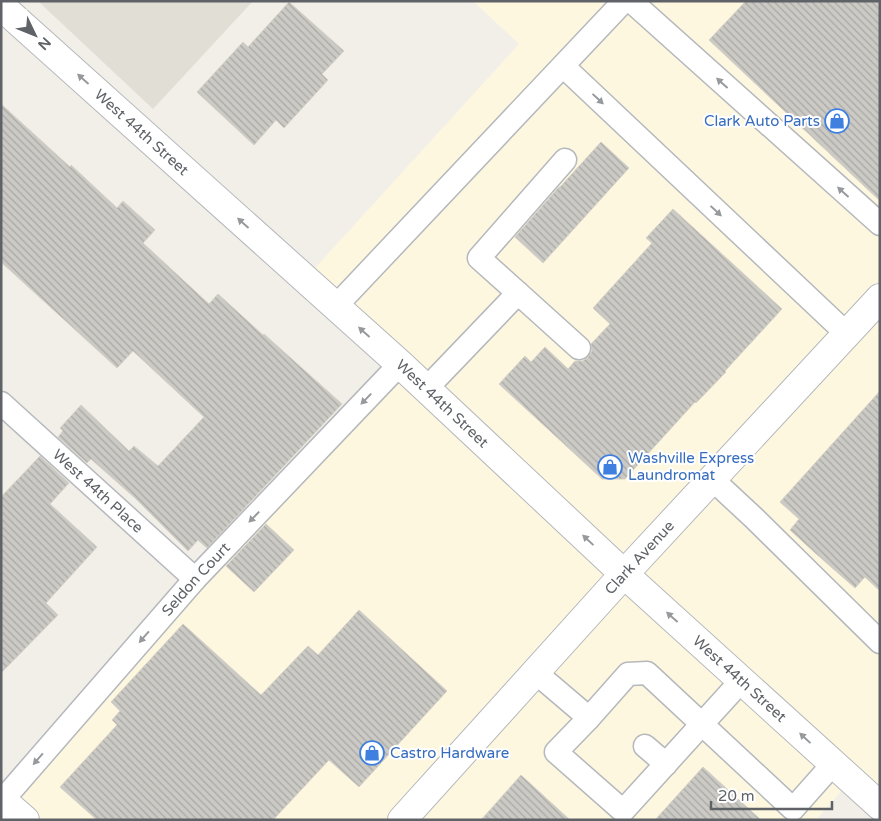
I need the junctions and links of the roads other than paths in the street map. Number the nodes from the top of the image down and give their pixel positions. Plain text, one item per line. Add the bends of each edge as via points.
1 (624, 1) edge
2 (630, 1) edge
3 (1, 6) edge
4 (563, 66) junction
5 (565, 160) dead end
6 (880, 224) edge
7 (518, 293) junction
8 (880, 298) edge
9 (336, 306) junction
10 (847, 334) junction
11 (580, 348) dead end
12 (400, 364) junction
13 (426, 389) junction
14 (1, 403) edge
15 (712, 479) junction
16 (624, 574) junction
17 (195, 578) junction
18 (880, 642) edge
19 (535, 672) junction
20 (742, 680) junction
21 (601, 714) junction
22 (702, 725) junction
23 (645, 746) dead end
24 (666, 764) junction
25 (833, 764) junction
26 (2, 800) edge
27 (880, 806) edge
28 (24, 820) edge
29 (402, 820) edge

1 - 4 lane
6 -> 2 lane
9 -> 3 street, West 44th Street
4 - 9 lane
4 -> 10 lane
5 - 7 lane via 479,258
7 - 11 lane
7 - 13 lane
8 - 10 street, Clark Avenue
12 -> 9 street, West 44th Street
10 - 15 street, Clark Avenue
12 - 13 street, West 44th Street
12 -> 17 lane, Seldon Court
16 -> 13 street, West 44th Street
14 - 17 lane, West 44th Place
15 - 16 street, Clark Avenue
15 - 18 lane
16 - 19 street, Clark Avenue
20 -> 16 street, West 44th Street
17 -> 26 lane, Seldon Court
19 - 21 lane
19 - 29 street, Clark Avenue
20 - 22 lane
25 -> 20 street, West 44th Street
21 - 22 lane via 628,674 646,674
21 - 24 lane via 556,752 623,812
22 - 24 lane
22 - 25 lane via 793,809
23 - 24 lane
25 - 27 street, West 44th Street
26 - 28 street

